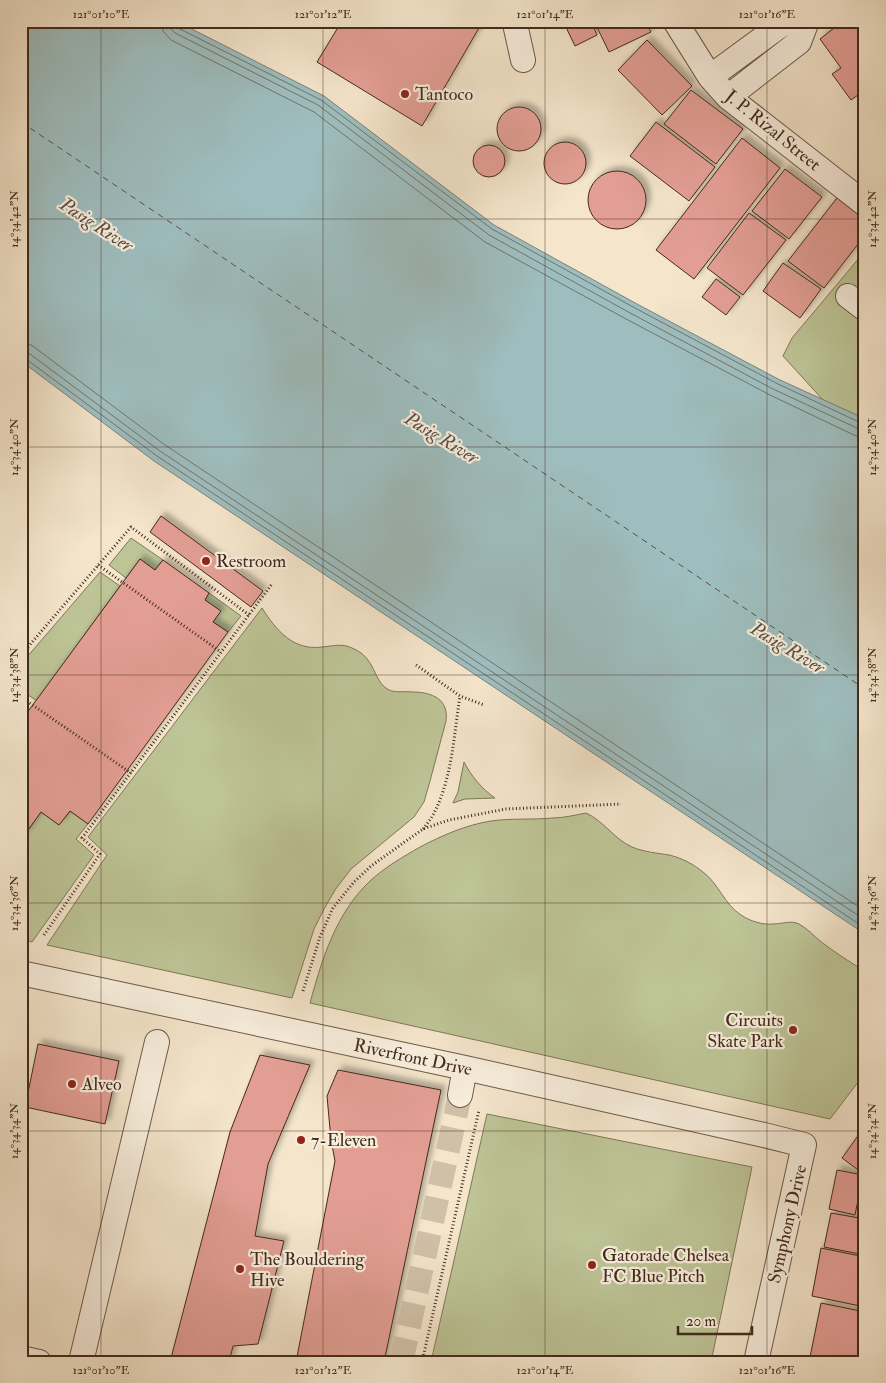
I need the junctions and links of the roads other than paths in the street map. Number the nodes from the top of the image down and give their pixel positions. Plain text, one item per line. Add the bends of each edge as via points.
1 (516, 21) edge
2 (675, 21) edge
3 (792, 21) edge
4 (807, 21) edge
5 (523, 60) dead end
6 (710, 77) junction
7 (728, 97) junction
8 (865, 204) edge
9 (21, 973) edge
10 (157, 1042) dead end
11 (465, 1068) junction
12 (470, 1100) tunnel mouth
13 (804, 1145) joint
14 (21, 1358) edge
15 (39, 1362) edge
16 (81, 1362) edge
17 (756, 1362) edge

1 - 5 street
2 - 6 street, J. P. Rizal Street
3 - 6 street via 774,30
4 - 7 street via 799,42
6 - 7 street, J. P. Rizal Street
7 - 8 street, J. P. Rizal Street
9 - 11 street, Riverfront Drive
10 - 16 street
11 - 12 street
11 - 13 street, Riverfront Drive
13 - 17 street, Symphony Drive
14 - 15 street

